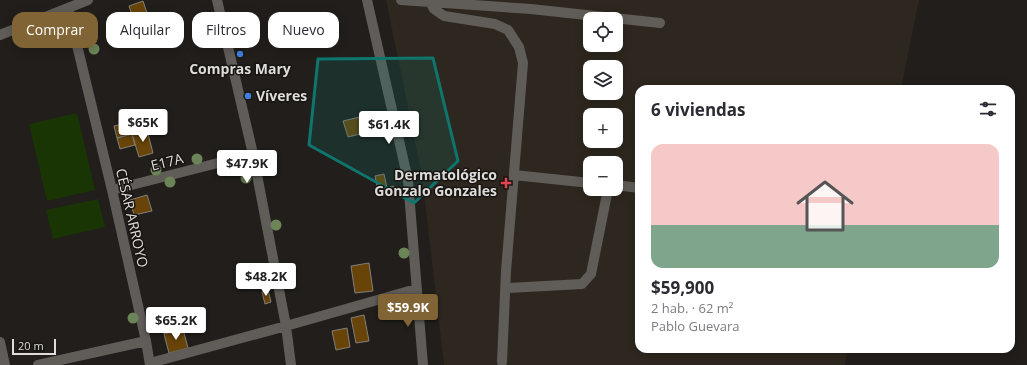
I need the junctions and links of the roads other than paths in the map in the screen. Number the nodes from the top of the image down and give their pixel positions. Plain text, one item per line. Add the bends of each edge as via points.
1 (88, 0) edge
2 (217, 0) edge
3 (367, 0) edge
4 (401, 0) edge
5 (430, 2) junction
6 (68, 8) junction
7 (660, 23) dead end
8 (0, 35) edge
9 (253, 154) junction
10 (514, 175) junction
11 (583, 182) edge
12 (623, 187) edge
13 (635, 188) edge
14 (112, 190) junction
15 (607, 196) edge
16 (506, 288) junction
17 (416, 289) junction
18 (286, 326) junction
19 (146, 341) junction
20 (0, 342) edge
21 (502, 362) dead end
22 (150, 364) edge
23 (5, 365) edge
24 (38, 365) edge
25 (291, 365) edge
26 (422, 365) edge

1 - 6 street
2 - 9 street
3 - 17 street via 408,180
4 - 5 street
5 - 7 street via 531,9
5 - 10 street via 434,9 444,16 495,24 508,30 519,47 523,63
6 - 8 street
6 - 14 street, CÉSAR ARROYO
9 - 14 street, E17A
9 - 18 street
10 - 11 street
10 - 16 street
12 - 13 street
14 - 19 street, CÉSAR ARROYO
15 - 16 street via 588,279 582,284
16 - 21 street
17 - 18 street
17 - 26 street
18 - 22 street
18 - 25 street
19 - 22 street, CÉSAR ARROYO
19 - 24 street
20 - 23 street

